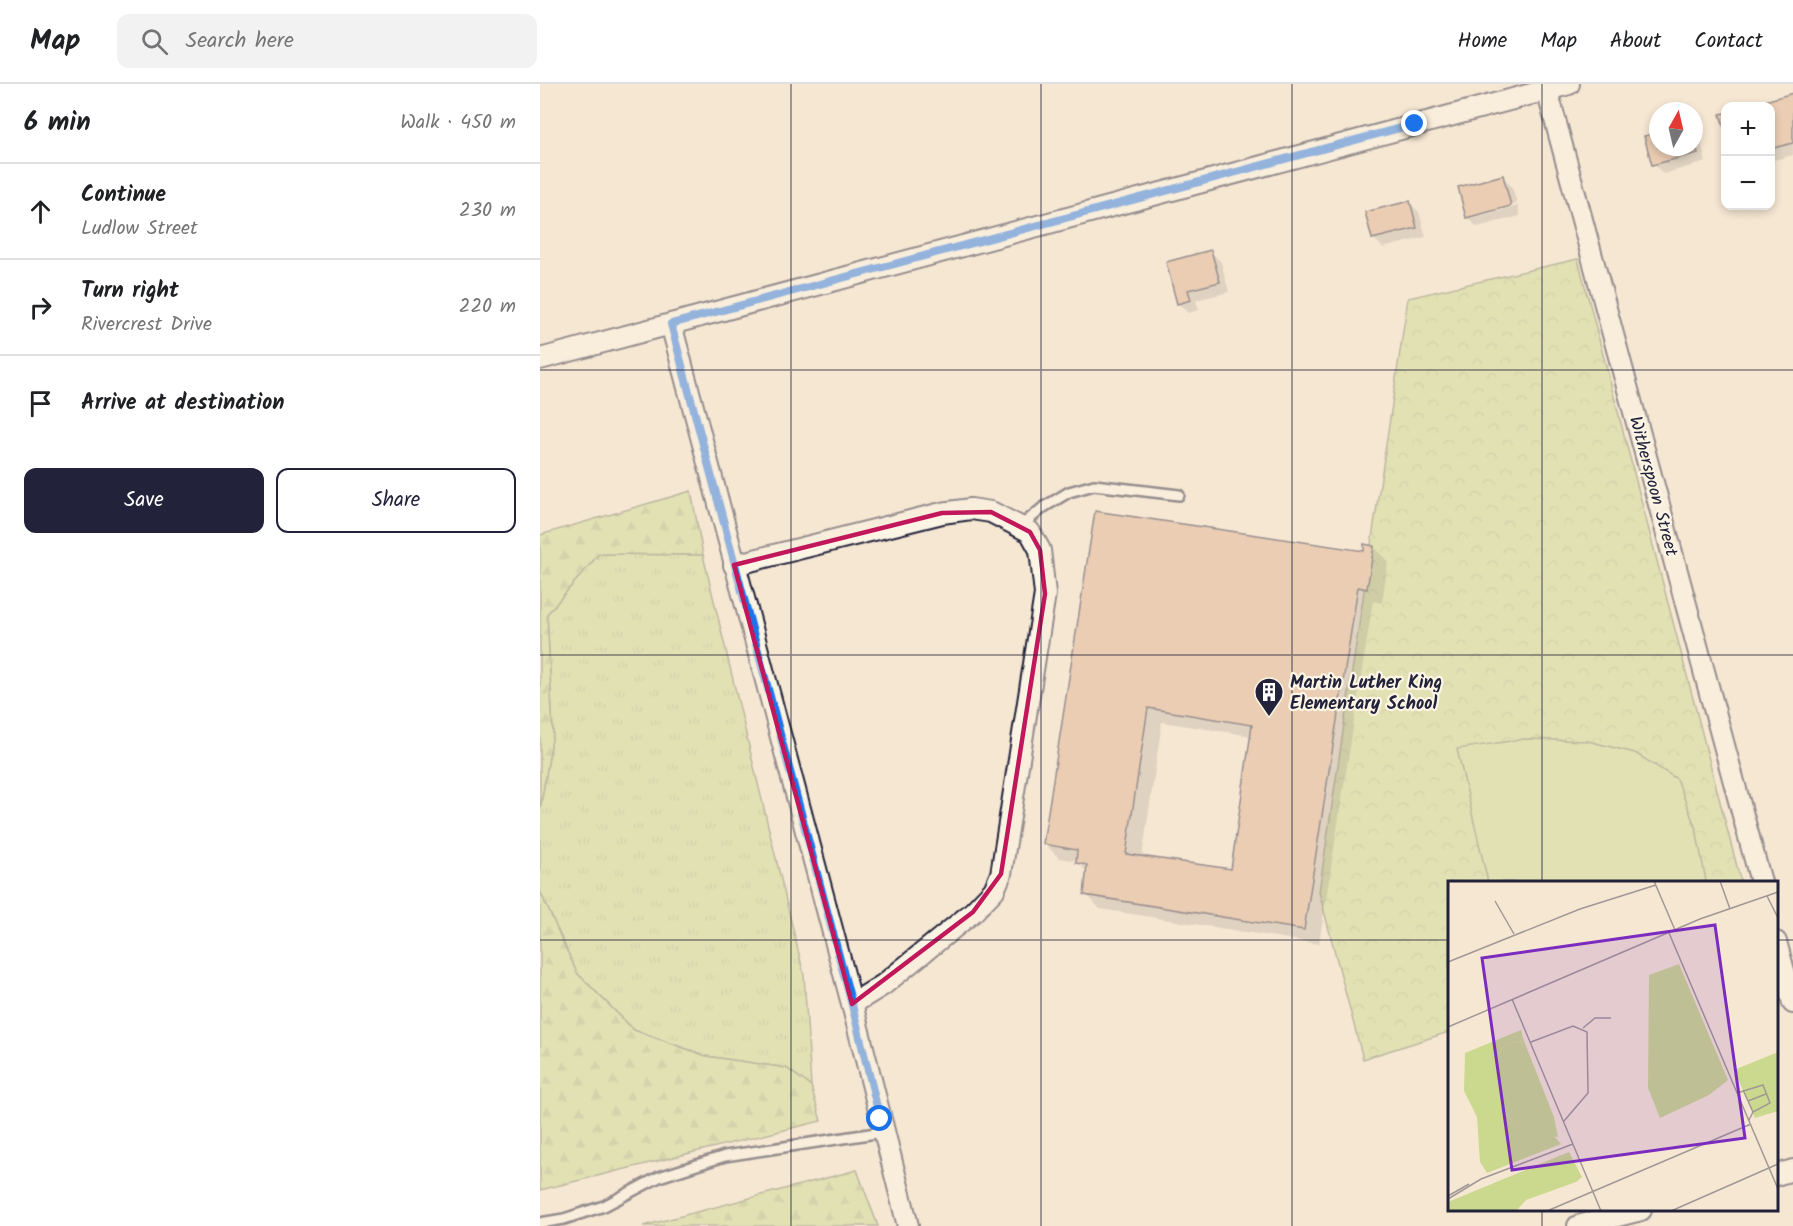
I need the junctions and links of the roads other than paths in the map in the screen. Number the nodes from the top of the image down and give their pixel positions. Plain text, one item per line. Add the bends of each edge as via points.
1 (1569, 84) edge
2 (1547, 90) junction
3 (671, 324) junction
4 (540, 359) edge
5 (1179, 495) dead end
6 (1021, 526) junction
7 (734, 565) junction
8 (1761, 881) edge
9 (1778, 949) edge
10 (1791, 991) edge
11 (852, 1005) junction
12 (883, 1132) junction
13 (1793, 1170) edge
14 (1778, 1174) edge
15 (1634, 1211) edge
16 (540, 1223) edge
17 (908, 1226) edge
18 (1578, 1226) edge

1 - 2 street
2 - 3 street
2 - 8 street, Witherspoon Street
3 - 4 street
3 - 7 street
5 - 6 lane via 1094,484 1069,492
6 - 7 street via 991,512 942,513
6 - 11 street via 1030,531 1040,550 1045,594 1001,874 994,890 973,912
7 - 11 street
9 - 10 street
11 - 12 street
12 - 16 lane via 725,1156 659,1177 604,1206
12 - 17 street
13 - 14 street
15 - 18 street

